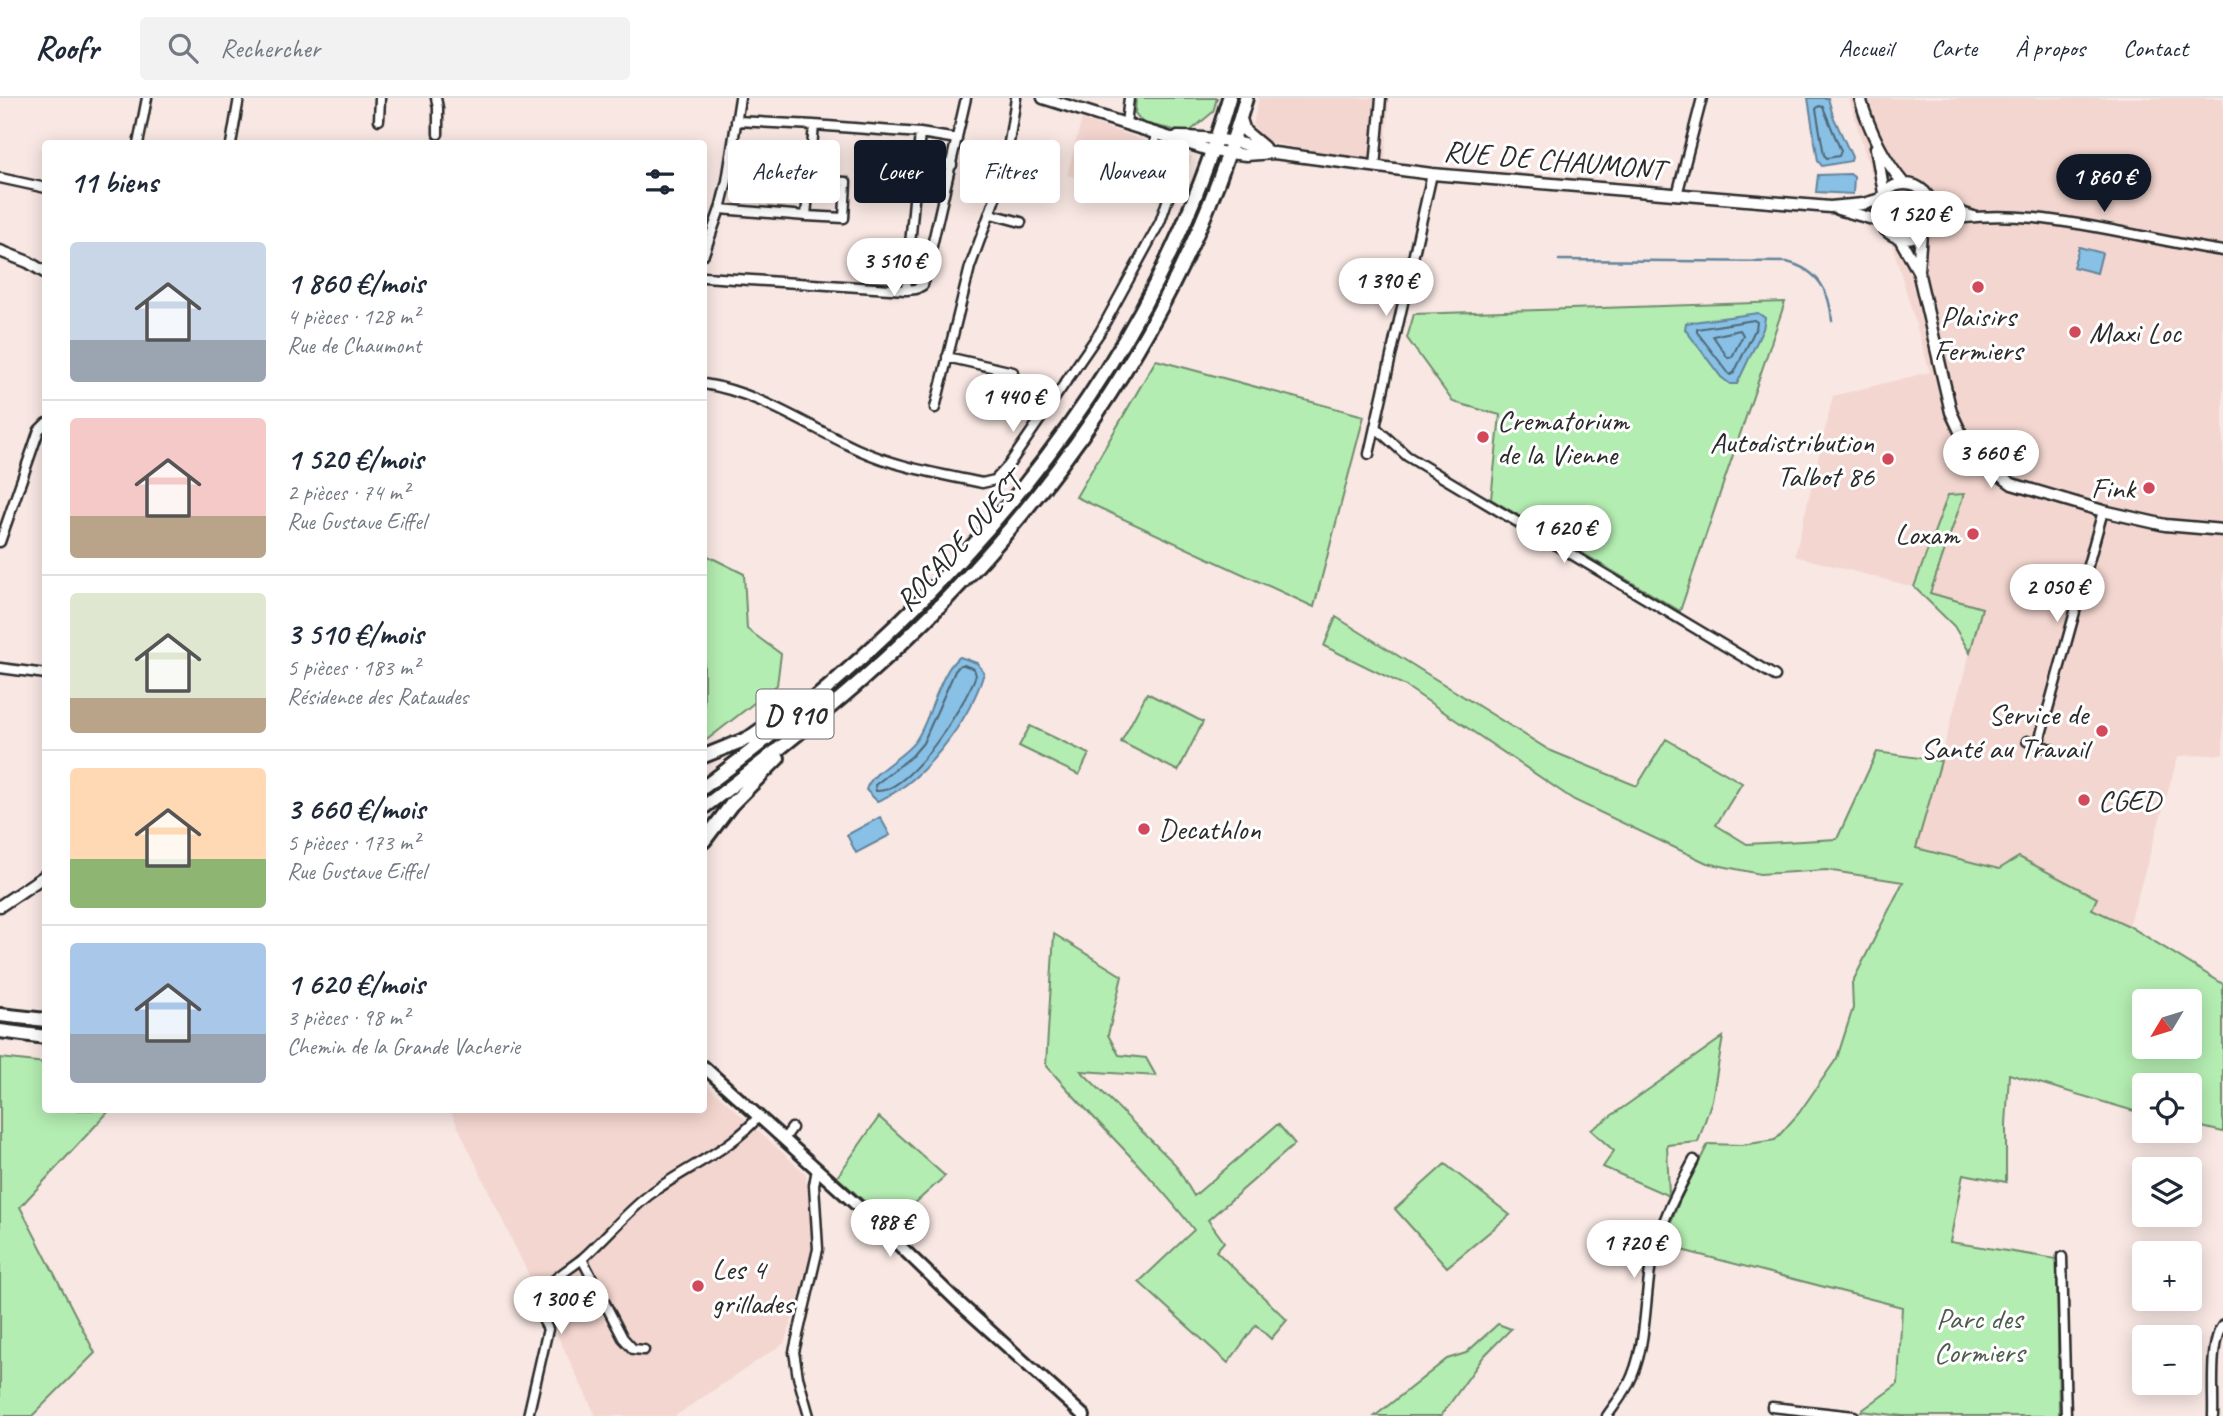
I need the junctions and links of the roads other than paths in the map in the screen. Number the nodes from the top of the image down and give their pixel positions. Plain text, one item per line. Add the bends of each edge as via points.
1 (147, 98) edge
2 (239, 98) edge
3 (380, 98) edge
4 (436, 98) edge
5 (740, 98) edge
6 (966, 98) edge
7 (1016, 98) edge
8 (1043, 98) edge
9 (1129, 98) edge
10 (1229, 98) edge
11 (1246, 98) edge
12 (1381, 98) edge
13 (1702, 98) edge
14 (1860, 98) edge
15 (1240, 116) junction
16 (379, 120) dead end
17 (736, 121) junction
18 (1126, 124) junction
19 (814, 125) junction
20 (438, 134) dead end
21 (920, 134) junction
22 (1154, 134) junction
23 (1873, 134) junction
24 (957, 139) junction
25 (139, 140) edge
26 (232, 140) edge
27 (813, 140) edge
28 (919, 140) edge
29 (1214, 145) junction
30 (1230, 147) junction
31 (1274, 153) junction
32 (946, 164) edge
33 (952, 165) junction
34 (1375, 167) junction
35 (1432, 174) junction
36 (0, 178) edge
37 (840, 182) edge
38 (1904, 184) junction
39 (42, 187) edge
40 (1677, 195) junction
41 (1883, 196) junction
42 (1930, 202) junction
43 (807, 203) edge
44 (913, 203) edge
45 (1830, 207) junction
46 (720, 209) junction
47 (991, 214) junction
48 (806, 216) junction
49 (1981, 217) junction
50 (1880, 221) junction
51 (1021, 222) dead end
52 (1925, 229) junction
53 (1899, 237) junction
54 (707, 246) edge
55 (0, 251) edge
56 (2223, 251) edge
57 (42, 271) edge
58 (1918, 271) junction
59 (707, 277) edge
60 (906, 290) junction
61 (947, 357) junction
62 (1013, 372) dead end
63 (707, 385) edge
64 (935, 408) dead end
65 (42, 427) edge
66 (1375, 427) junction
67 (1369, 454) dead end
68 (2103, 511) junction
69 (2223, 530) edge
70 (0, 542) edge
71 (884, 638) junction
72 (0, 668) edge
73 (42, 673) edge
74 (1775, 676) dead end
75 (836, 702) junction
76 (2027, 741) dead end
77 (2038, 745) junction
78 (2051, 749) dead end
79 (707, 754) edge
80 (707, 785) edge
81 (707, 805) edge
82 (707, 837) edge
83 (42, 878) edge
84 (0, 906) edge
85 (0, 1015) edge
86 (42, 1020) edge
87 (0, 1031) edge
88 (42, 1036) edge
89 (707, 1063) edge
90 (707, 1069) edge
91 (718, 1078) junction
92 (759, 1116) junction
93 (792, 1128) dead end
94 (784, 1139) junction
95 (1694, 1160) dead end
96 (817, 1169) junction
97 (2062, 1257) dead end
98 (582, 1259) junction
99 (2223, 1325) edge
100 (644, 1350) dead end
101 (1772, 1407) dead end
102 (528, 1416) edge
103 (809, 1416) edge
104 (1084, 1416) edge
105 (1607, 1416) edge
106 (1853, 1416) edge
107 (2066, 1416) edge
108 (2213, 1416) edge

1 - 25 street
2 - 26 street
3 - 16 street
4 - 20 street
5 - 17 street
6 - 24 street
7 - 47 street via 1004,174
8 - 18 street, RUE DE CHAUMONT
9 - 18 street
10 - 29 main road, ROCADE OUEST / D 910
11 - 15 main road, ROCADE OUEST / D 910
12 - 34 street
13 - 40 street
14 - 23 street
15 - 30 main road, ROCADE OUEST / D 910
15 - 31 street via 1245,131
17 - 19 street
17 - 46 street
18 - 22 street, RUE DE CHAUMONT
19 - 21 street
19 - 27 street
21 - 24 street
21 - 28 street
22 - 29 street, RUE DE CHAUMONT
22 - 63 street via 1172,178 1160,222 1100,332 995,480 982,483 898,465 859,451 737,391
23 - 38 street
23 - 41 street
24 - 33 street
29 - 30 street, RUE DE CHAUMONT
29 - 71 main road, ROCADE OUEST / D 910 via 1155,283 1076,417 1001,515
30 - 31 street, RUE DE CHAUMONT
30 - 75 main road, ROCADE OUEST / D 910 via 1170,290 1120,379 1070,453 983,561
31 - 34 street, RUE DE CHAUMONT
32 - 33 street
33 - 60 street via 923,285
34 - 35 street, RUE DE CHAUMONT
35 - 40 street, RUE DE CHAUMONT
35 - 66 street
36 - 39 street
37 - 48 street via 846,182 844,218
38 - 41 street
38 - 42 street via 1923,190
40 - 45 street, RUE DE CHAUMONT
41 - 45 street, RUE DE CHAUMONT via 1863,204
41 - 50 street via 1878,206
42 - 49 street
42 - 52 street
43 - 48 street
44 - 60 street
45 - 50 street, RUE DE CHAUMONT
46 - 48 street
46 - 54 street
47 - 51 street
47 - 61 street via 975,249
49 - 52 street via 1947,220
49 - 56 street via 2081,224
50 - 53 street via 1884,229
52 - 53 street via 1914,237
52 - 58 street
53 - 58 street
55 - 57 street
58 - 68 street via 1951,412 1973,453 2012,484
59 - 60 street
61 - 62 street
61 - 64 street
65 - 70 street
66 - 67 street
66 - 74 street via 1407,456
68 - 69 street via 2147,522
68 - 77 street
71 - 79 main road via 749,738
71 - 80 main road, ROCADE OUEST / D 910
72 - 73 street
75 - 81 main road, ROCADE OUEST / D 910
75 - 82 main road via 731,805
76 - 77 street
77 - 78 street
83 - 84 street
85 - 86 main road
87 - 88 main road
89 - 91 main road
90 - 91 main road
91 - 92 main road
92 - 94 main road
92 - 98 street via 718,1152 651,1193
93 - 94 street
94 - 96 main road
95 - 105 street via 1657,1241 1632,1377
96 - 103 street via 818,1249 794,1352
96 - 104 main road
97 - 107 street
98 - 100 street via 623,1338 633,1349
98 - 102 street via 548,1287 539,1303 548,1329
99 - 108 street via 2215,1346
101 - 106 street

